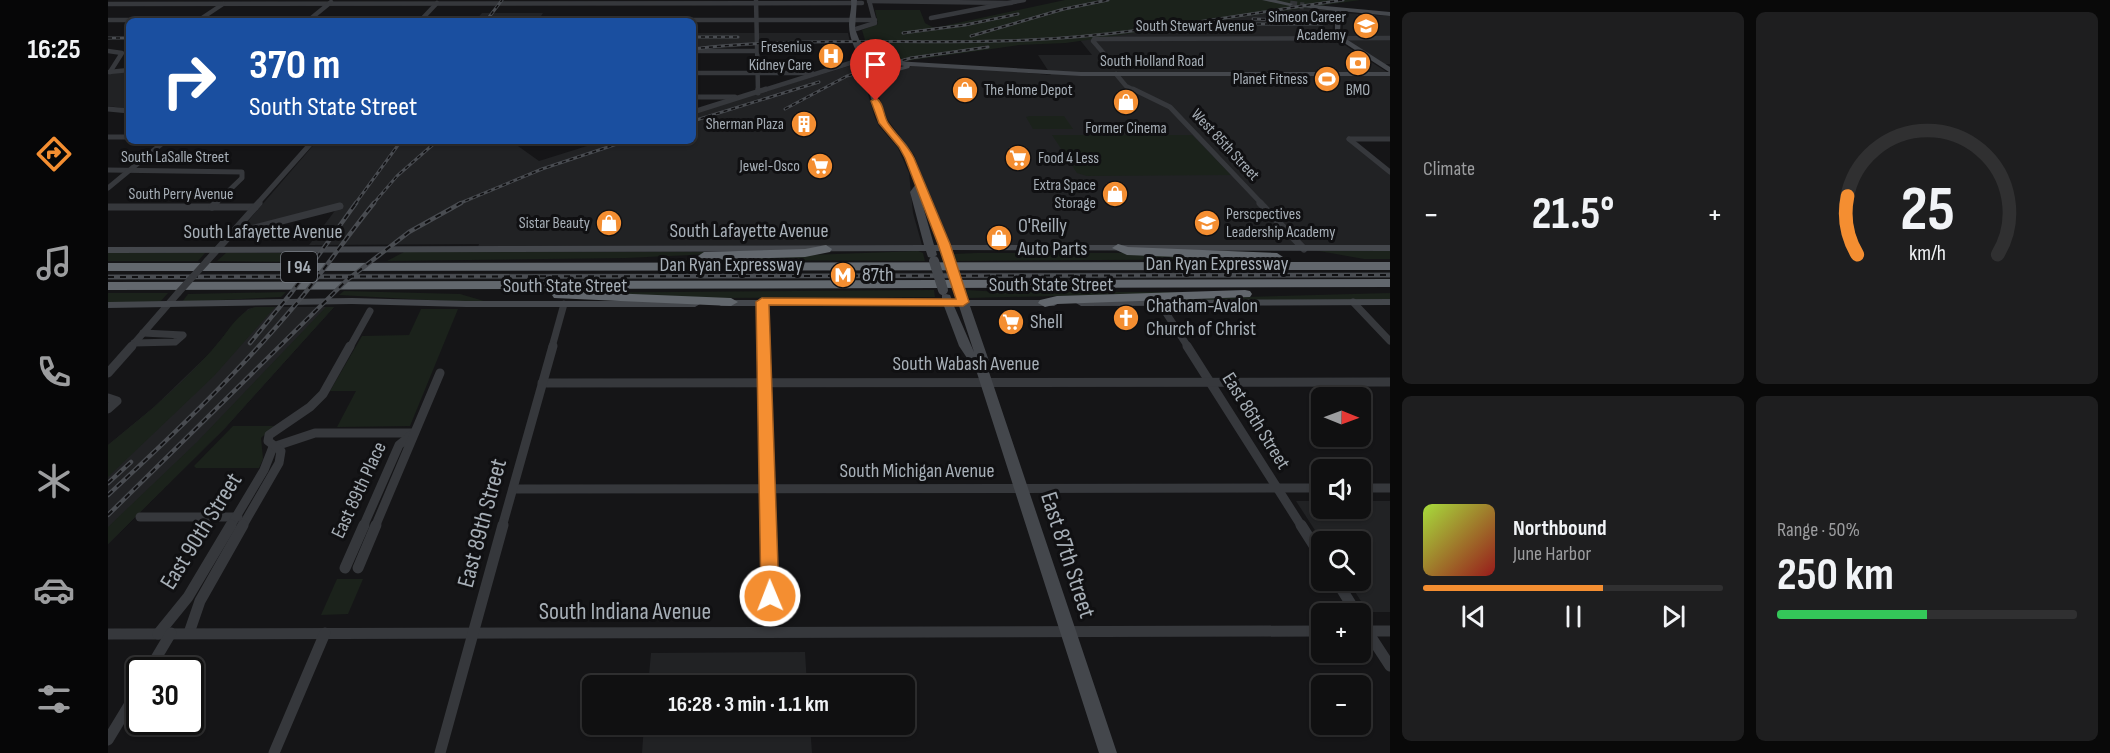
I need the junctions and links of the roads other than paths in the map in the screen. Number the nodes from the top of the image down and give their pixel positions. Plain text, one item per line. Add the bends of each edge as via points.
1 (123, 0) edge
2 (228, 0) edge
3 (1024, 0) edge
4 (1265, 0) edge
5 (1272, 0) edge
6 (862, 1) edge
7 (941, 1) edge
8 (960, 1) edge
9 (331, 2) edge
10 (437, 2) edge
11 (552, 2) edge
12 (654, 2) edge
13 (755, 2) edge
14 (845, 2) edge
15 (108, 3) edge
16 (117, 3) junction
17 (223, 3) junction
18 (1011, 3) junction
19 (1306, 6) dead end
20 (108, 8) edge
21 (1338, 11) junction
22 (1390, 14) edge
23 (949, 16) junction
24 (201, 18) edge
25 (311, 18) edge
26 (423, 18) edge
27 (542, 18) edge
28 (649, 18) edge
29 (931, 18) dead end
30 (108, 20) edge
31 (126, 20) edge
32 (755, 20) junction
33 (852, 20) junction
34 (860, 20) junction
35 (875, 20) junction
36 (696, 21) edge
37 (856, 29) junction
38 (1339, 38) junction
39 (1390, 38) edge
40 (859, 48) junction
41 (108, 51) edge
42 (696, 51) edge
43 (756, 51) junction
44 (806, 51) dead end
45 (1106, 56) dead end
46 (876, 60) dead end
47 (896, 63) tunnel mouth
48 (914, 65) junction
49 (866, 68) junction
50 (126, 69) edge
51 (109, 72) edge
52 (1390, 72) edge
53 (696, 73) edge
54 (757, 73) junction
55 (815, 73) junction
56 (1116, 74) junction
57 (758, 93) junction
58 (696, 97) edge
59 (744, 97) junction
60 (108, 109) edge
61 (126, 111) edge
62 (696, 111) edge
63 (108, 137) edge
64 (126, 137) edge
65 (1390, 139) edge
66 (161, 144) edge
67 (310, 144) edge
68 (1387, 168) edge
69 (108, 170) edge
70 (130, 170) junction
71 (1390, 172) edge
72 (919, 186) junction
73 (108, 188) edge
74 (340, 206) dead end
75 (108, 207) edge
76 (212, 207) junction
77 (255, 207) junction
78 (231, 234) junction
79 (930, 248) junction
80 (945, 248) junction
81 (1118, 248) junction
82 (1390, 248) edge
83 (826, 249) junction
84 (1304, 249) junction
85 (108, 250) edge
86 (216, 250) junction
87 (1390, 266) edge
88 (108, 267) edge
89 (490, 267) junction
90 (1390, 284) edge
91 (428, 285) junction
92 (108, 286) edge
93 (1390, 291) edge
94 (731, 302) junction
95 (762, 302) junction
96 (947, 302) junction
97 (963, 302) junction
98 (1159, 302) junction
99 (1353, 302) junction
100 (1390, 302) edge
101 (1045, 303) junction
102 (564, 304) junction
103 (108, 305) edge
104 (168, 305) junction
105 (370, 311) dead end
106 (143, 333) junction
107 (1390, 341) edge
108 (134, 343) junction
109 (108, 373) edge
110 (440, 373) dead end
111 (984, 377) junction
112 (1210, 382) junction
113 (1390, 382) edge
114 (543, 383) junction
115 (765, 383) junction
116 (108, 398) edge
117 (108, 409) edge
118 (414, 433) junction
119 (273, 447) junction
120 (1311, 488) edge
121 (1371, 488) edge
122 (1390, 488) edge
123 (513, 489) junction
124 (1021, 489) junction
125 (1277, 489) junction
126 (768, 490) junction
127 (141, 517) dead end
128 (248, 517) junction
129 (235, 518) junction
130 (1311, 541) edge
131 (345, 568) dead end
132 (358, 568) dead end
133 (1311, 631) edge
134 (1371, 631) edge
135 (1390, 631) edge
136 (770, 632) junction
137 (1068, 632) junction
138 (158, 633) junction
139 (171, 633) junction
140 (189, 633) junction
141 (325, 633) junction
142 (473, 633) junction
143 (108, 634) edge
144 (1371, 640) edge
145 (157, 657) edge
146 (1390, 666) edge
147 (126, 710) edge
148 (108, 740) edge
149 (274, 753) edge
150 (440, 753) edge
151 (1108, 753) edge

1 - 16 street
2 - 17 street
3 - 18 street
4 - 5 main road via 1292,4
6 - 7 street
6 - 14 street
6 - 33 main road
6 - 34 main road
6 - 35 street
7 - 8 street
7 - 23 street
8 - 18 street
9 - 10 street
9 - 17 street
9 - 25 street
10 - 11 street
10 - 26 street
11 - 12 street
11 - 27 street
12 - 13 street
12 - 28 street
13 - 14 street
13 - 32 street
14 - 33 street
15 - 16 street
16 - 17 street
16 - 20 street
17 - 24 street
18 - 23 street
19 - 21 main road
21 - 22 main road
21 - 38 main road
23 - 29 street
30 - 31 street
32 - 33 street
32 - 36 street
32 - 43 street
33 - 34 street
33 - 40 main road
34 - 35 street
34 - 37 main road
35 - 37 street
37 - 40 main road
38 - 39 street, South Stewart Avenue
38 - 45 street, South Stewart Avenue via 1094,39
38 - 52 main road
40 - 49 main road, East 87th Street
41 - 51 street via 122,53
42 - 43 street
43 - 44 street
43 - 54 street
46 - 49 main road
47 - 48 main road, South Holland Road
48 - 49 main road
48 - 56 main road, South Holland Road
49 - 55 street
49 - 72 main road, East 87th Street via 881,118 904,147
50 - 51 street
52 - 56 main road, South Holland Road
53 - 54 street
54 - 55 street
54 - 57 street
55 - 57 street
56 - 84 street, West 85th Street via 1129,88 1170,107
57 - 59 street
58 - 59 street
59 - 62 street
60 - 61 street
63 - 64 street
65 - 68 street via 1349,139
66 - 70 street
67 - 77 street
68 - 71 street
69 - 70 street, South LaSalle Street
70 - 73 street
70 - 76 street, South LaSalle Street via 242,172 242,178
72 - 79 main road, East 87th Street via 914,192 916,206
72 - 80 main road, East 87th Street
74 - 78 street
75 - 76 street, South Perry Avenue
76 - 77 street, South Perry Avenue
77 - 78 street
78 - 86 street
79 - 80 main road, South Lafayette Avenue
79 - 83 main road, South Lafayette Avenue
79 - 96 main road, East 87th Street, bridge
80 - 81 main road, South Lafayette Avenue
80 - 97 main road, East 87th Street, bridge
81 - 84 main road, South Lafayette Avenue
81 - 87 highway via 1358,260
82 - 84 main road, South Lafayette Avenue
83 - 86 main road, South Lafayette Avenue
83 - 89 highway via 791,254 521,261
85 - 86 main road, South Lafayette Avenue
86 - 104 street, bridge
87 - 89 highway, Dan Ryan Expressway / I 94
88 - 89 highway, Dan Ryan Expressway / I 94
90 - 91 highway, Dan Ryan Expressway / I 94
91 - 92 highway, Dan Ryan Expressway / I 94
91 - 94 highway via 451,292
93 - 101 highway
94 - 95 main road, South State Street
94 - 102 main road, South State Street
95 - 96 main road, South State Street
95 - 115 street
96 - 97 main road, South State Street
96 - 111 main road, East 87th Street via 957,332
97 - 101 main road, South State Street
97 - 111 main road, East 87th Street via 983,361
98 - 99 main road, South State Street
98 - 101 main road, South State Street
98 - 112 street, East 86th Street
99 - 100 main road, South State Street
99 - 107 street
102 - 104 main road, South State Street via 352,301
102 - 114 street, East 89th Street
103 - 104 main road, South State Street
104 - 106 street
105 - 119 street, East 90th Street via 323,394 274,431 268,441
106 - 108 street
106 - 108 street via 183,335 175,342
108 - 109 street
110 - 118 street, East 89th Place
111 - 112 street, South Wabash Avenue
111 - 115 street, South Wabash Avenue
111 - 124 main road, East 87th Street
112 - 113 street, South Wabash Avenue
112 - 125 street, East 86th Street
114 - 115 street, South Wabash Avenue
114 - 123 street, East 89th Street
115 - 126 street
116 - 117 street via 117,401
118 - 119 street via 315,433
118 - 131 street, East 89th Place via 399,445
118 - 132 street, East 89th Place
119 - 128 street, East 90th Street via 280,451 281,458
119 - 129 street, East 90th Street
120 - 125 street, South Michigan Avenue
121 - 122 street
123 - 126 street, South Michigan Avenue
123 - 142 street, East 89th Street
124 - 125 street, South Michigan Avenue
124 - 126 street, South Michigan Avenue
124 - 137 main road, East 87th Street
125 - 130 street, East 86th Street
126 - 136 street
127 - 129 street
128 - 129 street
128 - 140 street, East 90th Street via 200,602
129 - 138 street, East 90th Street via 188,597
133 - 137 street, South Indiana Avenue
134 - 135 street
136 - 137 street, South Indiana Avenue
136 - 142 street, South Indiana Avenue
137 - 151 main road, East 87th Street
138 - 139 street, South Indiana Avenue
138 - 143 street, South Indiana Avenue
139 - 140 street, South Indiana Avenue
139 - 145 street
140 - 141 street, South Indiana Avenue
141 - 142 street, South Indiana Avenue
141 - 149 street
142 - 150 street, East 89th Street
144 - 146 street
147 - 148 street

